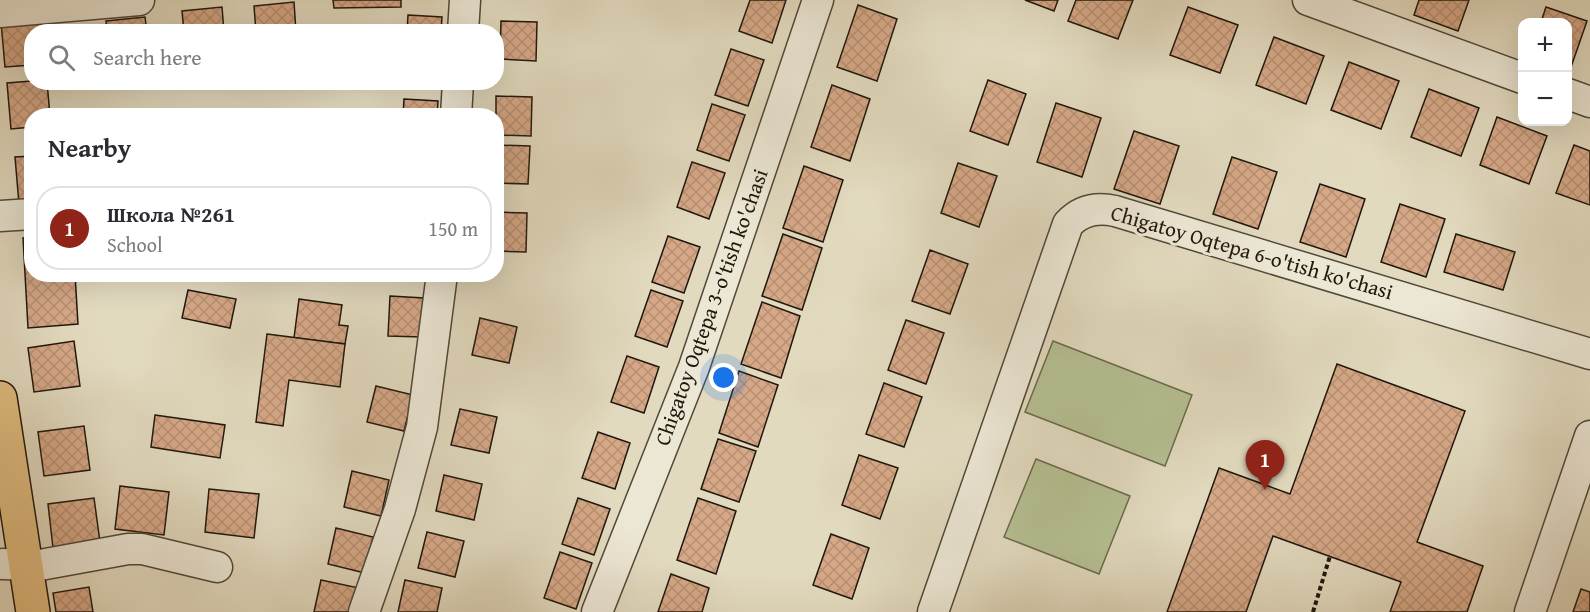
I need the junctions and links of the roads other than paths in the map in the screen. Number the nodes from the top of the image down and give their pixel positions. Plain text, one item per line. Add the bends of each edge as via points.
1 (139, 0) edge
2 (465, 0) edge
3 (818, 0) edge
4 (1308, 0) edge
5 (0, 12) edge
6 (1374, 12) edge
7 (464, 24) edge
8 (1518, 76) edge
9 (458, 90) edge
10 (1572, 95) edge
11 (1590, 102) edge
12 (456, 108) edge
13 (24, 214) edge
14 (0, 216) edge
15 (441, 282) edge
16 (1590, 354) edge
17 (0, 398) edge
18 (1590, 436) edge
19 (10, 558) edge
20 (217, 567) dead end
21 (10, 612) edge
22 (33, 612) edge
23 (364, 612) edge
24 (597, 612) edge
25 (933, 612) edge
26 (1530, 612) edge

1 - 5 street
2 - 7 street
3 - 24 street, Chigatoy Oqtepa 3-o'tish ko'chasi via 693,367
4 - 6 street
6 - 8 street
9 - 12 street
10 - 11 street
13 - 14 street
15 - 23 street via 419,437 400,509
16 - 25 street, Chigatoy Oqtepa 6-o'tish ko'chasi via 1115,211 1084,212 1068,224
17 - 19 main road
18 - 26 street
19 - 20 street via 40,565 142,549
19 - 21 main road
19 - 22 main road

